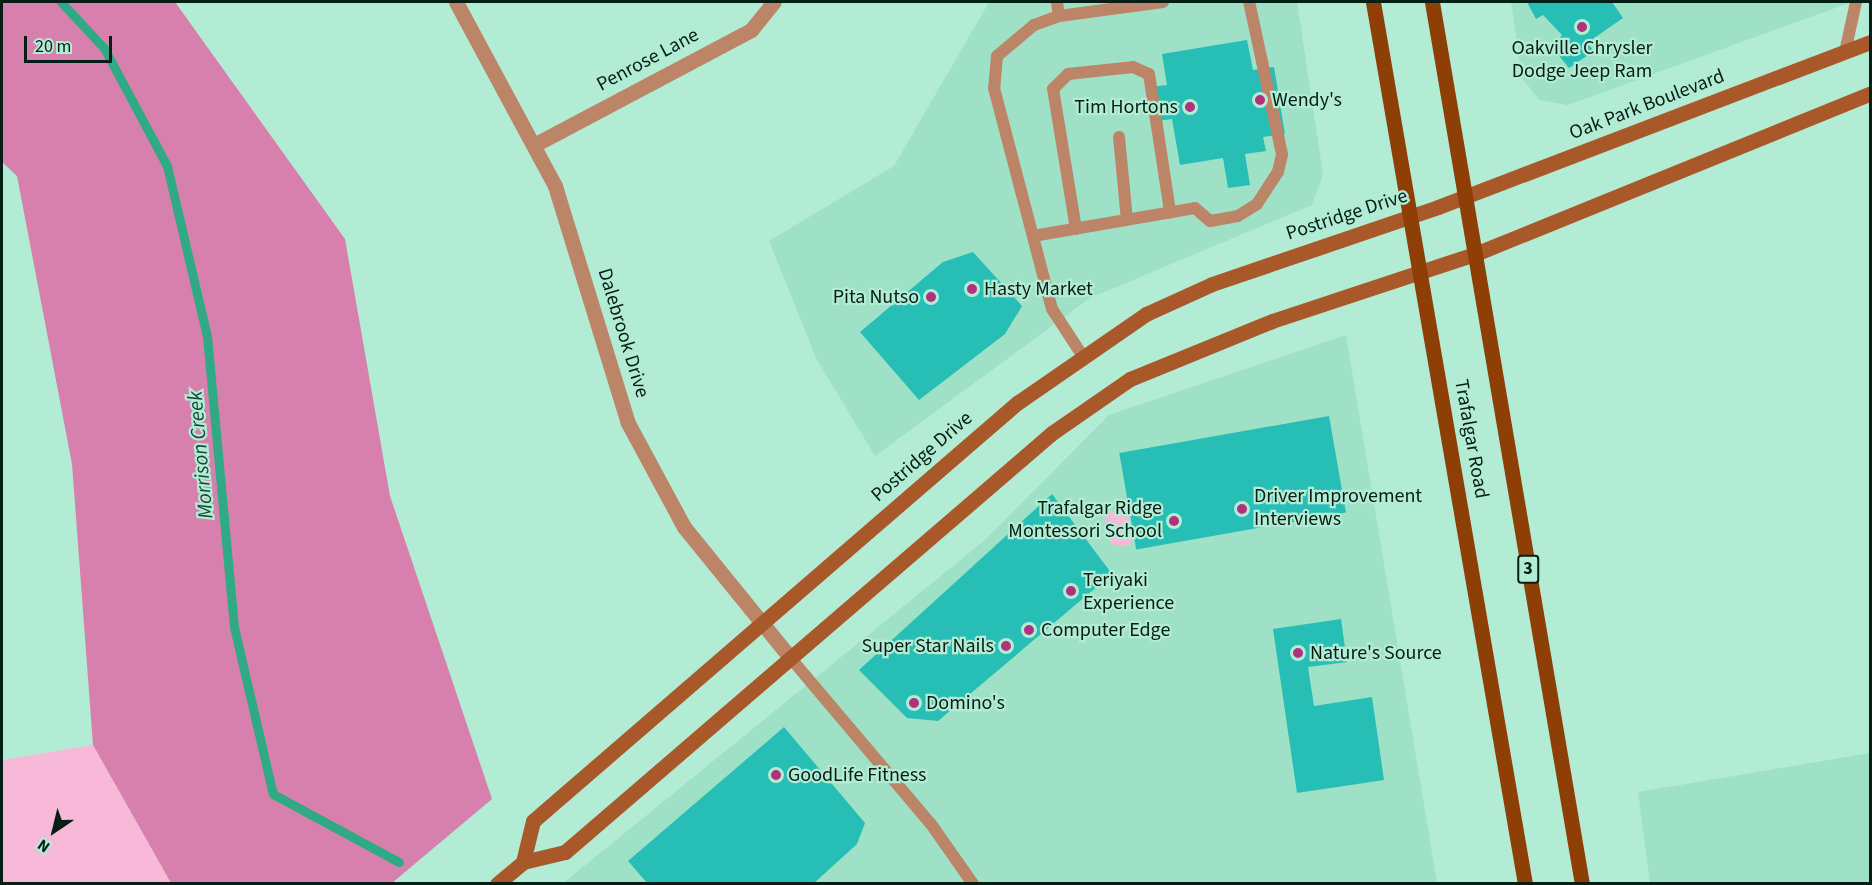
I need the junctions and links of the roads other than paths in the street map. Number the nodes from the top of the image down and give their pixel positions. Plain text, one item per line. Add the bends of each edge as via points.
1 (456, 2) edge
2 (774, 2) edge
3 (1057, 2) edge
4 (1162, 2) edge
5 (1249, 2) edge
6 (1373, 2) edge
7 (1432, 2) edge
8 (1856, 2) edge
9 (1059, 16) junction
10 (1870, 42) edge
11 (1845, 52) junction
12 (1870, 94) edge
13 (1119, 137) dead end
14 (534, 145) junction
15 (1465, 197) junction
16 (1438, 207) joint
17 (1170, 213) junction
18 (1411, 217) junction
19 (1127, 220) junction
20 (1076, 229) junction
21 (1033, 236) junction
22 (1475, 254) junction
23 (1420, 272) junction
24 (1082, 355) junction
25 (760, 624) junction
26 (788, 655) junction
27 (523, 862) junction
28 (497, 884) edge
29 (973, 884) edge
30 (1525, 884) edge
31 (1582, 884) edge

1 - 14 street, Dalebrook Drive
2 - 14 street, Penrose Lane via 751,30
3 - 9 lane
4 - 9 lane
5 - 17 lane via 1282,154 1278,172 1257,204 1238,216 1210,221 1195,208
6 - 18 main road, Trafalgar Road
7 - 15 main road, Trafalgar Road / 3
8 - 11 lane
9 - 21 lane via 1019,35 993,66
10 - 11 street, Oak Park Boulevard
11 - 15 street, Oak Park Boulevard
12 - 22 street
13 - 19 lane
14 - 25 street, Dalebrook Drive via 555,186 628,423 684,527
15 - 16 street, Oak Park Boulevard
15 - 22 main road, Trafalgar Road / 3
16 - 18 street, Postridge Drive
17 - 19 lane
17 - 20 lane via 1149,74 1133,67 1068,74 1053,88
18 - 23 main road, Trafalgar Road
18 - 24 street, Postridge Drive via 1212,284 1146,314
19 - 20 lane
20 - 21 lane
21 - 24 lane via 1052,309
22 - 23 street
22 - 31 main road, Trafalgar Road / 3
23 - 26 street via 1199,349 1087,405
23 - 30 main road, Trafalgar Road
24 - 25 street, Postridge Drive via 1017,403
25 - 26 street, Dalebrook Drive
25 - 27 street, Postridge Drive via 533,821
26 - 27 street via 565,852
26 - 29 lane via 928,820
27 - 28 street

